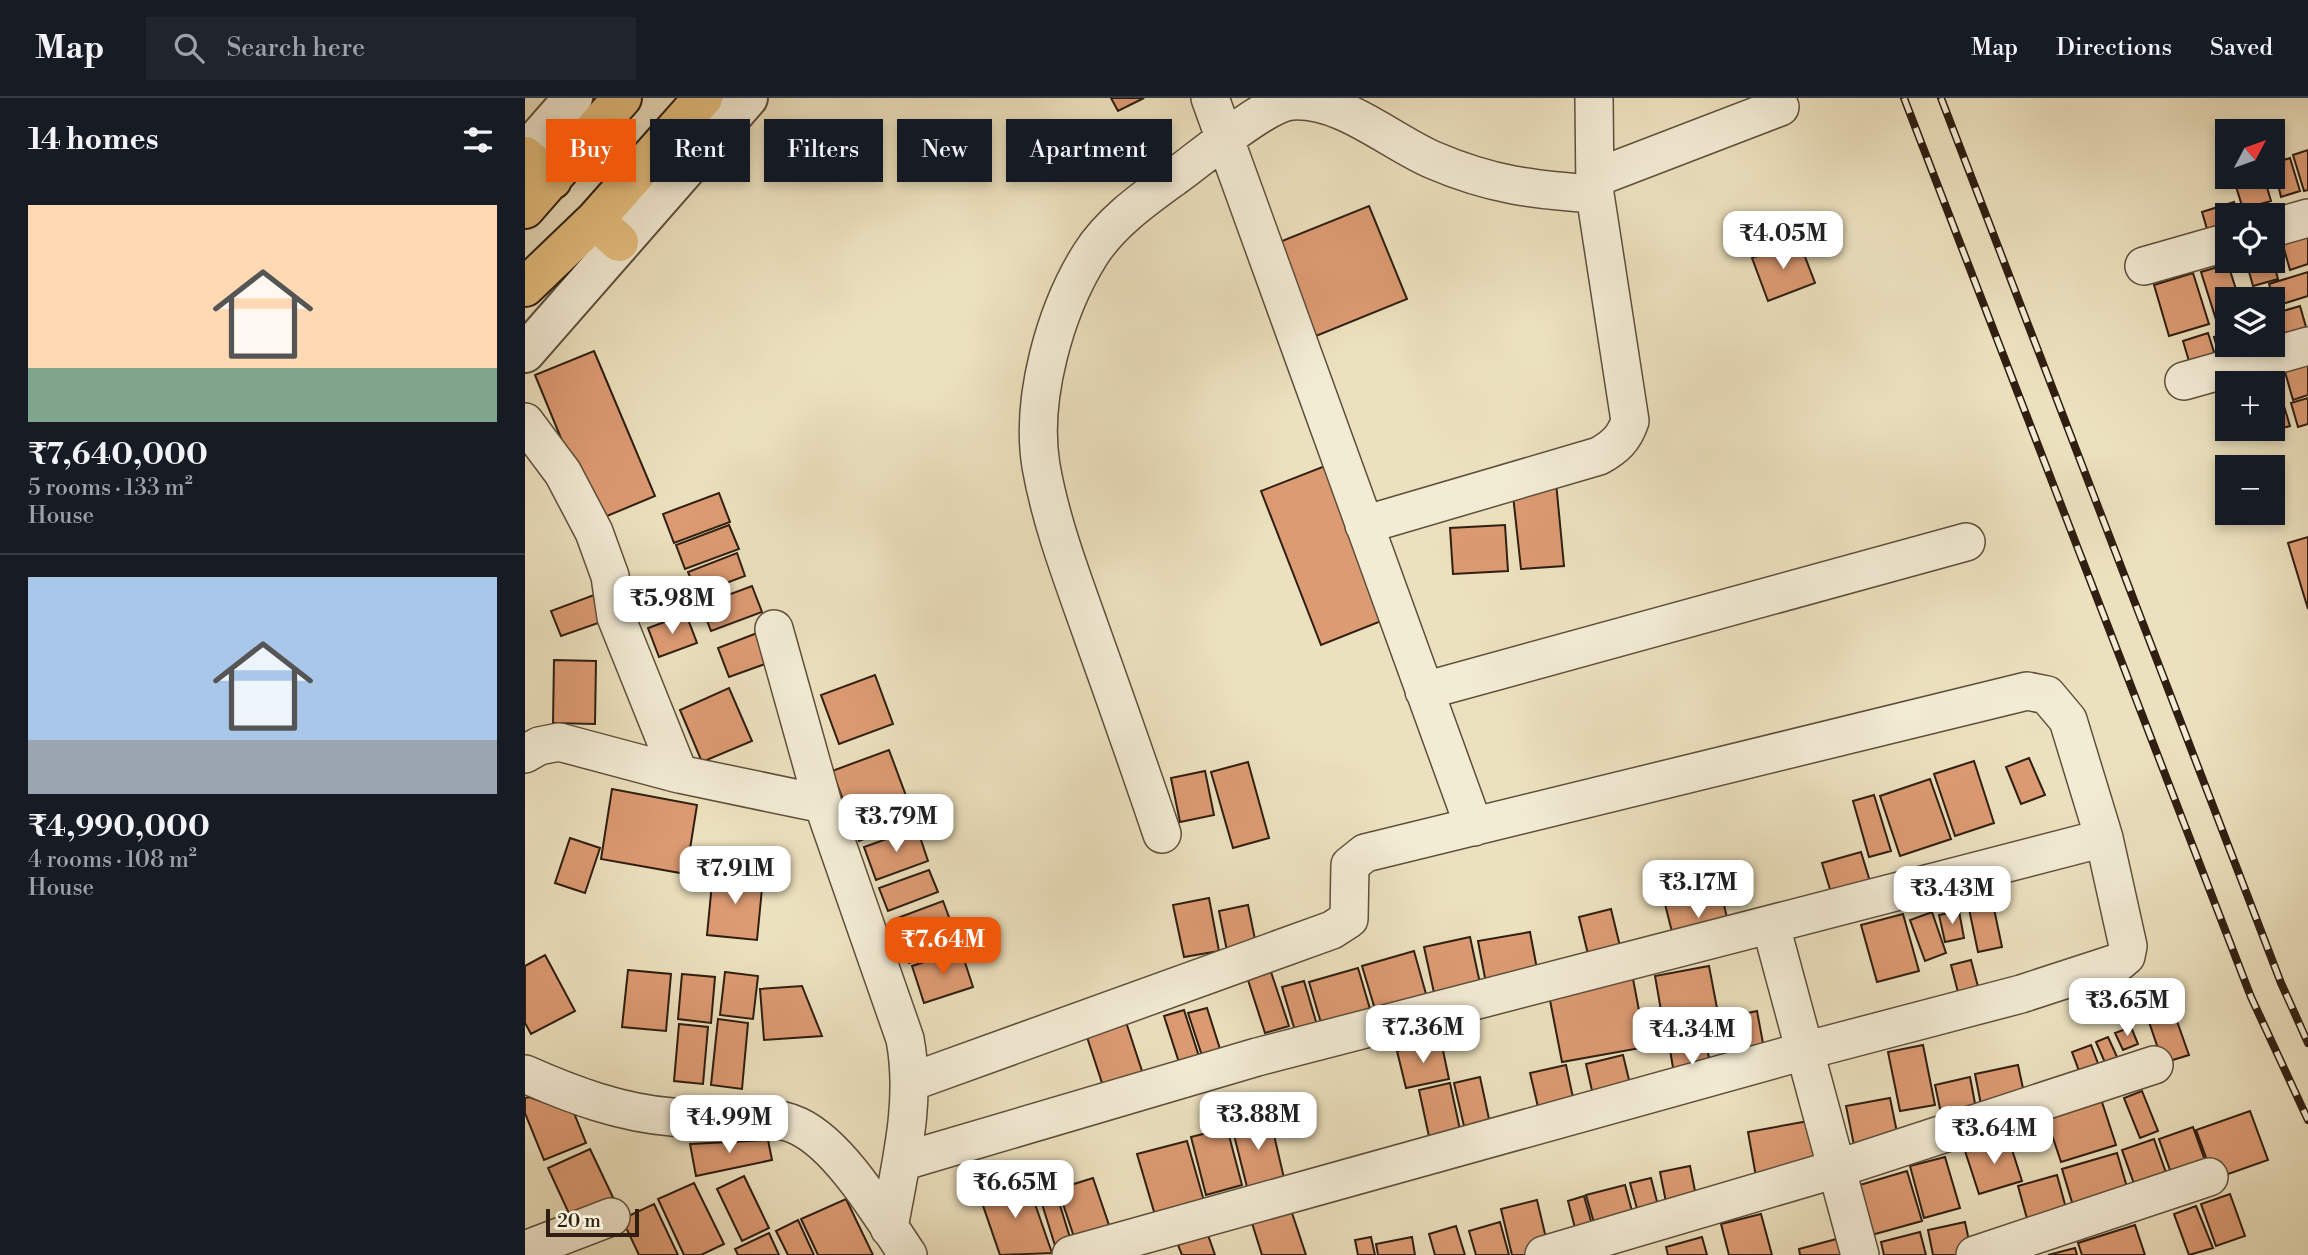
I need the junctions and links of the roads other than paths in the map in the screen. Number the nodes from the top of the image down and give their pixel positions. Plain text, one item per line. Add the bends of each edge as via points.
1 (573, 98) edge
2 (622, 98) edge
3 (703, 98) edge
4 (748, 98) edge
5 (1210, 98) edge
6 (1594, 98) edge
7 (1780, 107) dead end
8 (1225, 141) junction
9 (534, 163) edge
10 (1595, 186) junction
11 (525, 209) edge
12 (2308, 218) edge
13 (2285, 225) edge
14 (607, 231) junction
15 (2215, 246) edge
16 (2144, 266) dead end
17 (525, 287) edge
18 (2308, 346) edge
19 (525, 353) edge
20 (2184, 381) dead end
21 (525, 422) edge
22 (1364, 525) junction
23 (1966, 542) dead end
24 (774, 629) dead end
25 (1424, 691) junction
26 (525, 754) edge
27 (679, 774) junction
28 (823, 804) junction
29 (1474, 827) junction
30 (1162, 834) dead end
31 (2104, 838) junction
32 (1771, 926) junction
33 (1804, 1051) junction
34 (2154, 1065) dead end
35 (525, 1074) edge
36 (911, 1082) junction
37 (901, 1162) junction
38 (1836, 1169) junction
39 (2209, 1177) dead end
40 (611, 1217) dead end
41 (899, 1241) edge
42 (525, 1250) edge
43 (1071, 1255) edge
44 (1544, 1255) edge
45 (1860, 1255) edge
46 (1975, 1255) edge

1 - 9 street
2 - 9 highway
3 - 14 highway
4 - 14 street
5 - 8 street
6 - 10 street
7 - 10 street
8 - 10 street via 1264,111 1289,101 1311,101 1340,110 1431,160 1478,177 1525,190
8 - 22 street
8 - 30 street via 1134,207 1091,253 1061,319 1040,387 1041,463 1057,533
9 - 11 highway
10 - 22 street via 1630,421 1625,434 1598,456
12 - 13 street
14 - 17 highway
14 - 19 street
15 - 16 street
18 - 20 street
21 - 27 street via 563,473 594,532 610,576 616,617
22 - 25 street
23 - 25 street
24 - 28 street
25 - 29 street
26 - 27 street via 559,742
27 - 28 street
28 - 36 street via 905,1039
29 - 31 street via 2027,691 2047,695 2068,720
29 - 36 street via 1356,858 1349,874 1349,919 1332,930
31 - 32 street
31 - 33 street via 2128,946 2119,962 2021,994
32 - 33 street
32 - 37 street via 1257,1057
33 - 38 street
33 - 43 street
34 - 38 street
35 - 41 street via 623,1110 673,1117 765,1119 799,1126 832,1153
36 - 37 street
37 - 41 street
38 - 44 street
38 - 45 street
39 - 46 street
40 - 42 street

